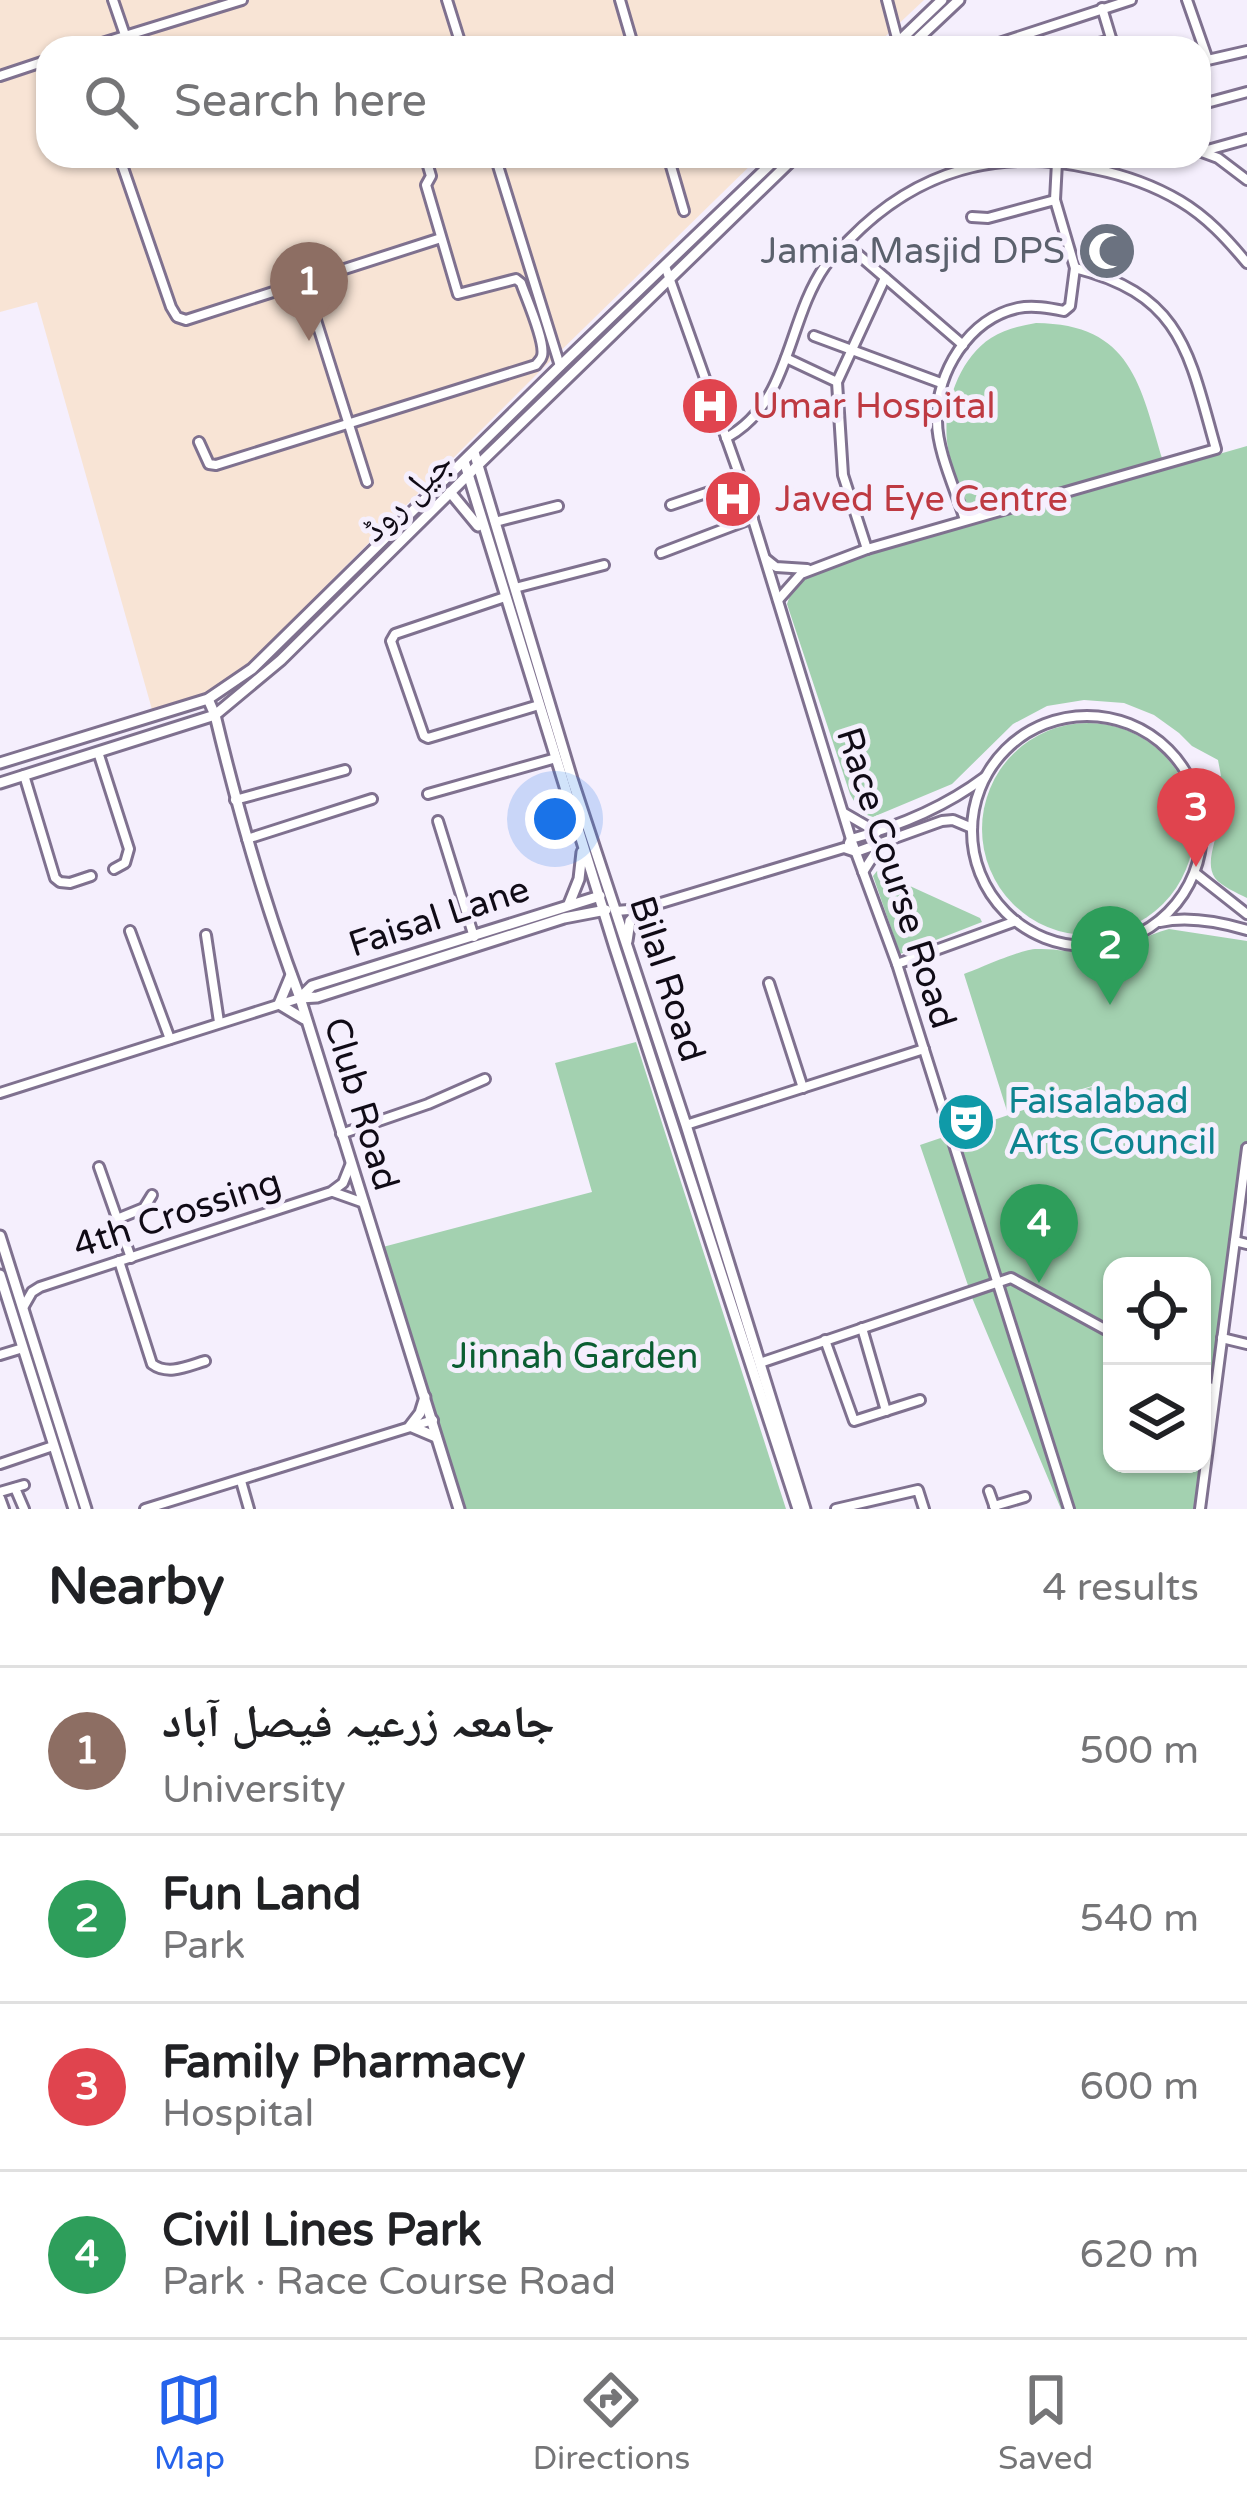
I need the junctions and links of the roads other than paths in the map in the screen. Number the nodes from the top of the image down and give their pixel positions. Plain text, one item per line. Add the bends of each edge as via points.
1 (113, 0) edge
2 (242, 0) edge
3 (447, 0) edge
4 (620, 0) edge
5 (886, 0) edge
6 (942, 0) edge
7 (959, 0) edge
8 (1131, 0) edge
9 (1187, 0) edge
10 (1102, 8) junction
11 (125, 35) junction
12 (122, 36) edge
13 (458, 36) edge
14 (630, 36) edge
15 (897, 36) edge
16 (909, 36) edge
17 (913, 36) edge
18 (1019, 36) edge
19 (1111, 36) edge
20 (1196, 36) edge
21 (1247, 51) edge
22 (1211, 59) edge
23 (36, 64) edge
24 (0, 76) edge
25 (1247, 92) edge
26 (1211, 102) edge
27 (1247, 139) edge
28 (1211, 148) edge
29 (1211, 155) edge
30 (123, 168) edge
31 (429, 168) edge
32 (499, 168) edge
33 (671, 168) edge
34 (767, 168) edge
35 (784, 168) edge
36 (972, 168) edge
37 (1057, 168) edge
38 (1089, 168) edge
39 (1247, 180) edge
40 (1055, 200) junction
41 (684, 211) dead end
42 (972, 217) dead end
43 (441, 238) junction
44 (845, 244) junction
45 (1247, 263) edge
46 (665, 266) junction
47 (1075, 268) junction
48 (885, 278) junction
49 (670, 279) junction
50 (304, 282) junction
51 (814, 336) dead end
52 (963, 345) junction
53 (852, 349) junction
54 (786, 358) junction
55 (560, 365) junction
56 (837, 382) junction
57 (941, 383) junction
58 (349, 424) junction
59 (726, 438) junction
60 (200, 442) dead end
61 (474, 452) junction
62 (464, 461) junction
63 (478, 465) junction
64 (467, 475) junction
65 (741, 481) junction
66 (368, 482) dead end
67 (450, 492) junction
68 (670, 505) dead end
69 (558, 506) dead end
70 (753, 518) junction
71 (965, 520) junction
72 (495, 522) junction
73 (485, 535) junction
74 (867, 549) junction
75 (662, 553) dead end
76 (766, 559) junction
77 (604, 565) dead end
78 (814, 568) junction
79 (515, 588) junction
80 (505, 597) junction
81 (778, 600) junction
82 (208, 700) junction
83 (539, 706) junction
84 (215, 715) junction
85 (98, 752) junction
86 (556, 758) junction
87 (0, 763) edge
88 (345, 770) dead end
89 (24, 775) junction
90 (986, 776) junction
91 (0, 782) edge
92 (428, 794) dead end
93 (372, 799) dead end
94 (235, 800) junction
95 (843, 812) junction
96 (438, 821) dead end
97 (972, 828) junction
98 (877, 832) junction
99 (247, 838) junction
100 (851, 839) junction
101 (582, 843) junction
102 (882, 843) junction
103 (844, 848) junction
104 (856, 852) junction
105 (114, 869) dead end
106 (862, 872) junction
107 (1195, 873) junction
108 (91, 876) dead end
109 (606, 895) junction
110 (569, 904) junction
111 (640, 909) junction
112 (610, 910) junction
113 (590, 913) junction
114 (1247, 914) edge
115 (1016, 921) junction
116 (1156, 923) junction
117 (1247, 930) edge
118 (130, 931) dead end
119 (206, 935) dead end
120 (474, 937) junction
121 (621, 948) junction
122 (897, 964) junction
123 (291, 975) junction
124 (769, 983) dead end
125 (300, 998) junction
126 (279, 1004) junction
127 (219, 1023) junction
128 (308, 1023) junction
129 (170, 1039) junction
130 (924, 1048) junction
131 (484, 1079) dead end
132 (803, 1088) junction
133 (0, 1093) edge
134 (686, 1125) junction
135 (341, 1134) junction
136 (1247, 1148) edge
137 (351, 1163) junction
138 (99, 1167) dead end
139 (331, 1192) junction
140 (152, 1195) dead end
141 (364, 1203) junction
142 (117, 1219) junction
143 (0, 1236) edge
144 (1235, 1241) junction
145 (1247, 1244) edge
146 (131, 1258) junction
147 (119, 1261) junction
148 (0, 1275) edge
149 (14, 1278) junction
150 (998, 1282) junction
151 (40, 1287) junction
152 (23, 1308) junction
153 (862, 1328) junction
154 (1103, 1328) edge
155 (1222, 1338) junction
156 (825, 1340) junction
157 (1247, 1344) edge
158 (23, 1348) junction
159 (0, 1355) edge
160 (206, 1361) dead end
161 (760, 1363) junction
162 (1211, 1388) edge
163 (1215, 1390) junction
164 (425, 1397) junction
165 (920, 1400) dead end
166 (886, 1411) junction
167 (433, 1420) junction
168 (410, 1426) junction
169 (437, 1438) junction
170 (53, 1446) junction
171 (0, 1464) edge
172 (241, 1481) junction
173 (989, 1491) dead end
174 (0, 1495) edge
175 (1025, 1497) dead end
176 (995, 1507) edge
177 (4, 1509) edge
178 (24, 1509) edge
179 (74, 1509) edge
180 (86, 1509) edge
181 (146, 1509) edge
182 (249, 1509) edge
183 (460, 1509) edge
184 (802, 1509) edge
185 (836, 1509) edge
186 (924, 1509) edge
187 (1069, 1509) edge
188 (1200, 1509) edge

1 - 11 street
2 - 11 street
3 - 13 street
4 - 14 street
5 - 15 street
6 - 16 main road
7 - 17 main road
8 - 10 street
9 - 20 street
10 - 18 street
10 - 19 street
11 - 12 street
21 - 22 street
23 - 24 street
25 - 26 street
27 - 28 street
29 - 39 street
30 - 50 street via 177,317
31 - 43 street
32 - 55 street
33 - 41 street
34 - 46 main road, جیل روڈ
35 - 49 main road, جیل روڈ
36 - 44 street via 907,192
37 - 40 street
38 - 45 street via 1182,202
40 - 42 street
40 - 47 street
43 - 50 street
43 - 58 street via 458,295 521,283 542,358
44 - 48 street
44 - 54 street via 819,277
46 - 49 street, Race Course Road
46 - 55 main road, جیل روڈ
47 - 52 street via 1064,311 1019,308 996,316
47 - 71 street via 1134,290 1170,320 1216,449
48 - 52 street
48 - 53 street
49 - 59 street, Race Course Road
49 - 63 main road, جیل روڈ
50 - 58 street
51 - 53 street
52 - 57 street
53 - 56 street
53 - 57 street
54 - 56 street
54 - 59 street via 769,398
55 - 61 main road, جیل روڈ
56 - 74 street via 843,475
57 - 71 street via 937,426
58 - 60 street via 216,465
58 - 66 street
59 - 65 street, Race Course Road
61 - 62 main road, جیل روڈ
61 - 63 main road, Bilal Road
62 - 64 main road, Bilal Road
62 - 82 main road, جیل روڈ via 252,669
63 - 64 main road, جیل روڈ
63 - 72 main road, Bilal Road
64 - 67 main road, جیل روڈ
64 - 73 main road, Bilal Road
65 - 68 street
65 - 70 street, Race Course Road
67 - 73 main road
67 - 84 main road, جیل روڈ
69 - 72 street
70 - 75 street
70 - 76 street, Race Course Road
71 - 74 street
72 - 79 main road, Bilal Road
73 - 80 main road, Bilal Road
74 - 78 street
76 - 78 street via 776,567
76 - 81 street, Race Course Road
77 - 79 street
78 - 81 street
79 - 109 main road, Bilal Road
80 - 83 main road, Bilal Road
80 - 83 street via 391,641 428,738
81 - 95 street, Race Course Road
82 - 84 main road, Club Road
82 - 87 main road, جیل روڈ
83 - 86 main road, Bilal Road
84 - 85 main road, جیل روڈ
84 - 94 main road, Club Road
85 - 89 main road, جیل روڈ
85 - 105 street via 129,849
86 - 92 street
86 - 101 main road, Bilal Road
88 - 94 street
89 - 91 main road, جیل روڈ
89 - 108 street via 55,878
90 - 97 street
90 - 98 street via 958,798
90 - 107 street via 1007,749 1051,722 1102,718 1135,728 1164,746 1194,788 1202,822
93 - 99 street
94 - 99 main road, Club Road
95 - 98 street
95 - 100 street, Race Course Road
96 - 120 street
97 - 102 street via 942,821
97 - 115 street via 984,880
98 - 100 street
99 - 123 main road, Club Road
100 - 103 street
100 - 104 street, Race Course Road
101 - 109 main road, Bilal Road
101 - 110 main road
102 - 104 street
102 - 106 street
103 - 104 street
103 - 111 street
104 - 106 street, Race Course Road
106 - 122 street, Race Course Road
107 - 114 street
107 - 116 street
109 - 110 main road, Faisal Lane
109 - 112 main road, Bilal Road
110 - 120 main road, Faisal Lane
111 - 112 street
111 - 121 main road
112 - 113 main road, Faisal Lane
112 - 121 main road, Bilal Road
113 - 121 main road
113 - 125 main road, Faisal Lane
115 - 116 street via 1052,940 1092,946
115 - 122 street
116 - 117 street
118 - 129 street
119 - 127 street
120 - 125 main road, Faisal Lane via 312,986
121 - 134 main road, Bilal Road
121 - 184 main road, Bilal Road
122 - 130 street, Race Course Road
123 - 125 main road, Club Road
123 - 126 main road
124 - 132 street
125 - 126 street, Faisal Lane
125 - 128 main road, Club Road
126 - 127 street, Faisal Lane
126 - 128 main road
127 - 129 street, Faisal Lane
128 - 135 main road, Club Road
129 - 133 street, Faisal Lane
130 - 132 street
130 - 150 street, Race Course Road
131 - 135 street
132 - 134 street
134 - 161 main road, Bilal Road
135 - 137 main road, Club Road
136 - 144 street
137 - 139 street
137 - 141 main road, Club Road
138 - 142 street
139 - 141 street
139 - 146 street, 4th Crossing
140 - 142 street via 145,1208
141 - 164 main road, Club Road
142 - 146 street
143 - 149 main road
144 - 145 street
144 - 155 street
146 - 147 street, 4th Crossing
147 - 151 street, 4th Crossing
147 - 160 street via 152,1364 170,1371
148 - 158 main road
149 - 151 street, 4th Crossing
149 - 152 main road
150 - 153 street
150 - 154 street via 1011,1278
150 - 187 street, Race Course Road
151 - 152 street, 4th Crossing
152 - 180 main road
153 - 156 street
153 - 166 street
155 - 157 street
155 - 163 street
156 - 161 street
156 - 166 street via 854,1421
158 - 159 street
158 - 170 main road
161 - 184 main road, Bilal Road
162 - 163 street
163 - 188 street
164 - 167 main road, Club Road
164 - 168 main road
165 - 166 street
167 - 168 street
167 - 169 main road, Club Road
168 - 169 main road
168 - 172 street
169 - 183 main road, Club Road
170 - 171 street
170 - 179 main road
172 - 181 street
172 - 182 street
173 - 176 street
174 - 177 street
174 - 178 street via 20,1486
175 - 176 street
185 - 186 street via 918,1490

